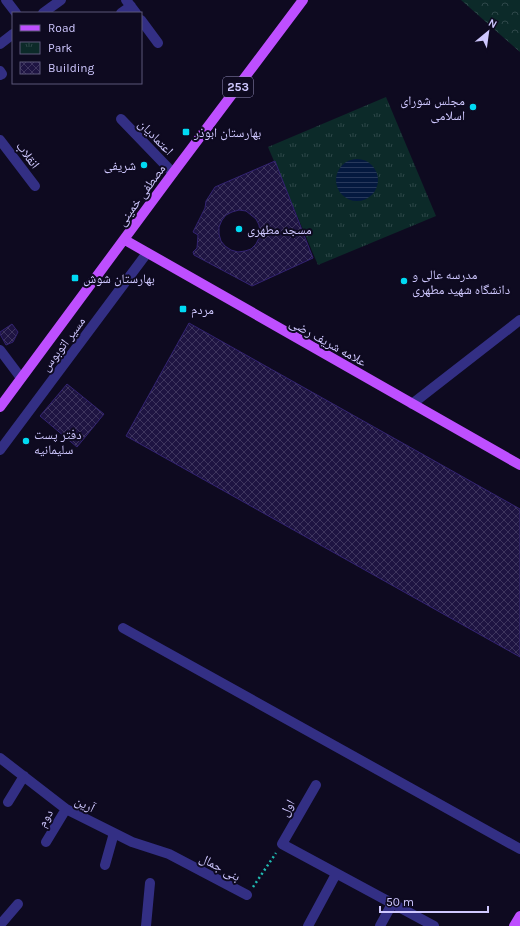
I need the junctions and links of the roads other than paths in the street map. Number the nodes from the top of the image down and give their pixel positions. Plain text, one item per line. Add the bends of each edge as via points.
1 (6, 0) edge
2 (61, 0) edge
3 (303, 0) edge
4 (131, 6) edge
5 (15, 12) edge
6 (44, 12) edge
7 (122, 12) edge
8 (142, 21) edge
9 (12, 35) edge
10 (158, 43) dead end
11 (0, 44) edge
12 (0, 71) edge
13 (0, 75) edge
14 (120, 118) dead end
15 (0, 140) edge
16 (173, 173) junction
17 (35, 186) dead end
18 (125, 240) junction
19 (147, 253) junction
20 (520, 320) edge
21 (0, 350) edge
22 (21, 378) junction
23 (412, 404) junction
24 (0, 407) edge
25 (0, 450) edge
26 (520, 465) edge
27 (123, 628) dead end
28 (0, 758) edge
29 (24, 776) junction
30 (316, 785) dead end
31 (8, 802) dead end
32 (66, 808) junction
33 (114, 833) junction
34 (46, 842) dead end
35 (520, 848) edge
36 (169, 854) joint
37 (105, 865) dead end
38 (336, 874) junction
39 (150, 883) dead end
40 (247, 895) road end
41 (18, 904) dead end
42 (392, 904) junction
43 (520, 916) edge
44 (0, 925) edge
45 (146, 926) edge
46 (308, 926) edge
47 (380, 926) edge
48 (434, 926) edge
49 (514, 926) edge

1 - 5 street
2 - 6 street
3 - 16 main road, مصطفی خمینی / 253
4 - 7 street
8 - 10 street
9 - 11 street
12 - 13 street
14 - 16 street, اعتمادیان
15 - 17 street, انقلاب
16 - 18 main road, مصطفی خمینی / 253
18 - 19 main road, علامه شریف رضی
18 - 22 main road, مصطفی خمینی / 253
19 - 23 main road, علامه شریف رضی
19 - 25 street, مسیر اتوبوس
20 - 23 street
21 - 22 street
22 - 24 main road, مصطفی خمینی / 253
23 - 26 main road, علامه شریف رضی
27 - 35 street
28 - 29 street, آرین
29 - 31 street
29 - 32 street, آرین
30 - 38 street, اول via 282,844
32 - 33 street, آرین
32 - 34 street, دوم
33 - 36 street, آرین
33 - 37 street
36 - 40 street, بنی جمال
38 - 42 street
38 - 46 street
39 - 45 street
41 - 44 street
42 - 47 street
42 - 48 street
43 - 49 main road

